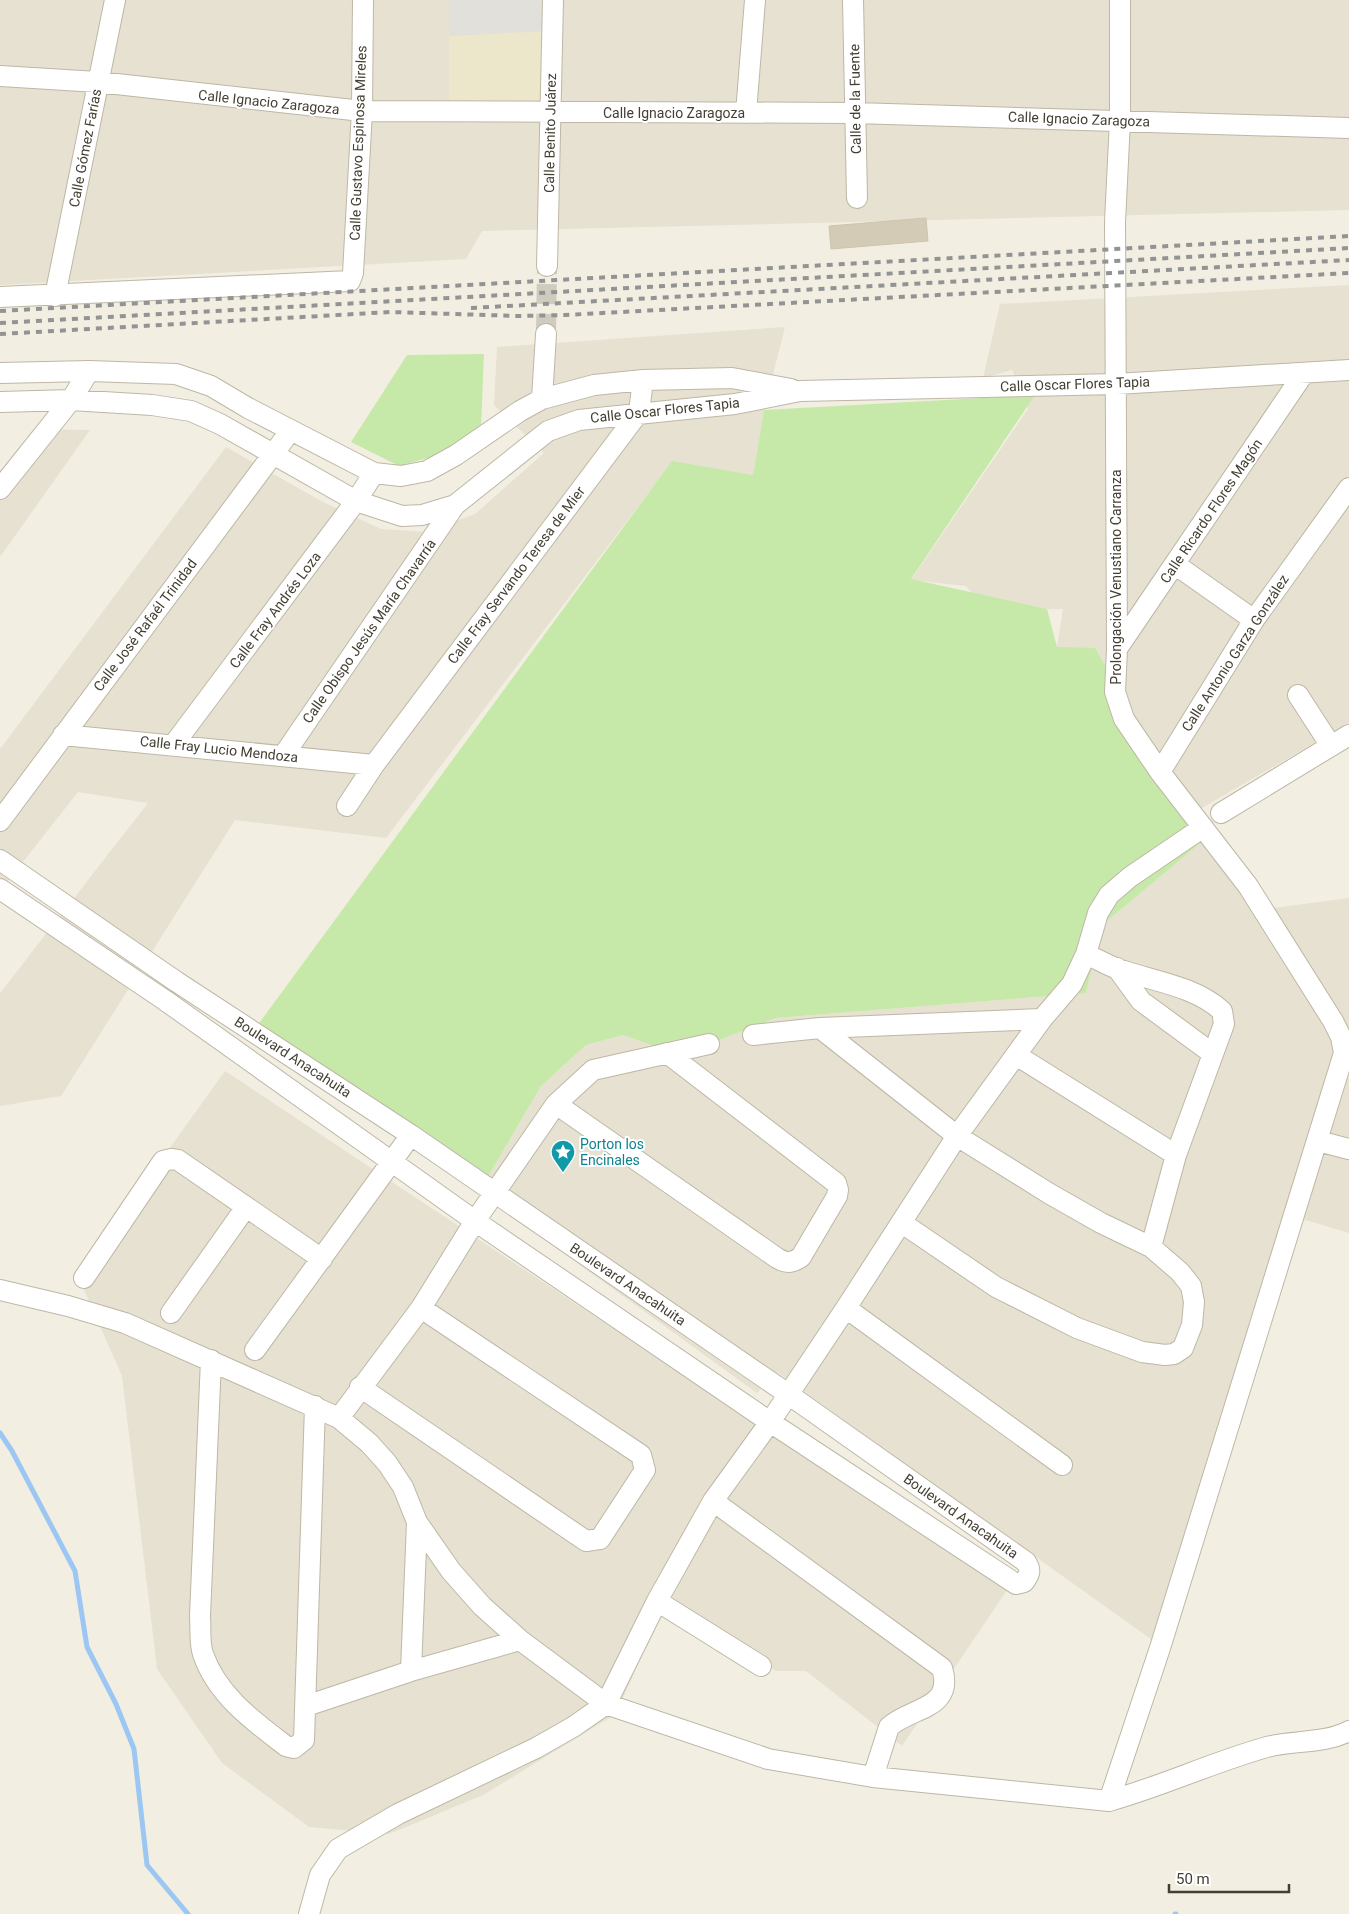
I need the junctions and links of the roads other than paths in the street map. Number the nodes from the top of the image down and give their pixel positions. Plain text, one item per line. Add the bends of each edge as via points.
1 (115, 0) edge
2 (363, 0) edge
3 (553, 0) edge
4 (755, 0) edge
5 (854, 0) edge
6 (1120, 0) edge
7 (0, 76) edge
8 (98, 82) junction
9 (362, 111) junction
10 (551, 112) junction
11 (746, 113) junction
12 (855, 113) junction
13 (1120, 120) junction
14 (1349, 128) edge
15 (857, 198) dead end
16 (547, 266) tunnel mouth
17 (55, 296) junction
18 (0, 297) edge
19 (546, 334) tunnel mouth
20 (1349, 370) edge
21 (89, 371) junction
22 (0, 373) edge
23 (1304, 373) junction
24 (643, 380) junction
25 (1116, 384) junction
26 (800, 391) junction
27 (542, 399) junction
28 (71, 400) junction
29 (0, 402) edge
30 (639, 412) junction
31 (291, 430) junction
32 (274, 454) junction
33 (374, 473) junction
34 (1349, 488) edge
35 (0, 489) edge
36 (356, 501) junction
37 (1341, 505) edge
38 (455, 506) junction
39 (1176, 565) junction
40 (1254, 620) junction
41 (1117, 649) junction
42 (1298, 695) dead end
43 (64, 735) junction
44 (1349, 736) edge
45 (174, 744) junction
46 (1331, 746) junction
47 (283, 756) junction
48 (374, 765) junction
49 (1160, 772) junction
50 (348, 806) dead end
51 (1221, 813) dead end
52 (0, 821) edge
53 (1202, 828) junction
54 (0, 860) edge
55 (0, 889) edge
56 (1086, 954) junction
57 (1117, 968) junction
58 (177, 982) junction
59 (166, 1001) junction
60 (1042, 1019) junction
61 (820, 1028) junction
62 (753, 1035) dead end
63 (709, 1044) dead end
64 (667, 1053) junction
65 (1213, 1054) junction
66 (1016, 1055) junction
67 (556, 1104) junction
68 (412, 1136) junction
69 (958, 1136) junction
70 (1318, 1140) junction
71 (1349, 1149) edge
72 (1176, 1155) junction
73 (393, 1162) junction
74 (494, 1193) junction
75 (246, 1207) junction
76 (475, 1221) junction
77 (902, 1223) junction
78 (1152, 1247) junction
79 (322, 1259) junction
80 (84, 1278) dead end
81 (0, 1290) edge
82 (421, 1308) junction
83 (846, 1308) junction
84 (170, 1313) dead end
85 (255, 1350) dead end
86 (212, 1360) junction
87 (360, 1387) junction
88 (788, 1394) junction
89 (315, 1406) junction
90 (339, 1418) junction
91 (770, 1422) junction
92 (1062, 1465) dead end
93 (713, 1501) junction
94 (417, 1522) junction
95 (657, 1601) junction
96 (520, 1640) junction
97 (761, 1666) dead end
98 (410, 1671) junction
99 (606, 1704) junction
100 (306, 1706) junction
101 (1343, 1734) edge
102 (873, 1777) junction
103 (1109, 1801) junction
104 (309, 1914) edge

1 - 8 street, Calle Gómez Farías
2 - 9 street, Calle Gustavo Espinosa Mireles
3 - 10 street, Calle Benito Juárez
4 - 11 street
5 - 12 street, Calle de la Fuente
6 - 13 street, Prolongación Venustiano Carranza
7 - 8 street, Calle Ignacio Zaragoza
8 - 9 street, Calle Ignacio Zaragoza
8 - 17 street, Calle Gómez Farías
9 - 10 street, Calle Ignacio Zaragoza
9 - 17 street, Calle Gustavo Espinosa Mireles via 352,279 346,282
10 - 11 street, Calle Ignacio Zaragoza
10 - 16 street, Calle Benito Juárez
11 - 12 street, Calle Ignacio Zaragoza
12 - 13 street, Calle Ignacio Zaragoza
12 - 15 street, Calle de la Fuente
13 - 14 street, Calle Ignacio Zaragoza
13 - 25 street, Prolongación Venustiano Carranza via 1115,222
17 - 18 street
19 - 27 street
20 - 23 street, Calle Oscar Flores Tapia
21 - 22 street, Calle Oscar Flores Tapia
21 - 28 street
21 - 31 street, Calle Oscar Flores Tapia via 176,374 211,386
23 - 25 street, Calle Oscar Flores Tapia
23 - 39 street, Calle Ricardo Flores Magón
24 - 26 street, Calle Oscar Flores Tapia via 732,378
24 - 27 street, Calle Oscar Flores Tapia via 594,385
24 - 30 street, Calle Fray Servando Teresa de Mier
25 - 26 street, Calle Oscar Flores Tapia
25 - 41 street, Prolongación Venustiano Carranza
26 - 30 street, Calle Oscar Flores Tapia via 735,404
27 - 33 street, Calle Oscar Flores Tapia via 427,471 401,476
28 - 29 street, Calle Oscar Flores Tapia
28 - 32 street, Calle Oscar Flores Tapia via 191,411
28 - 35 street
30 - 38 street, Calle Oscar Flores Tapia via 579,420 548,431
30 - 48 street, Calle Fray Servando Teresa de Mier
31 - 32 street, Calle José Rafaél Trinidad
31 - 33 street, Calle Oscar Flores Tapia
32 - 36 street, Calle Oscar Flores Tapia
32 - 43 street, Calle José Rafaél Trinidad
33 - 36 street, Calle Fray Andrés Loza
34 - 37 street, Calle Antonio Garza González
36 - 38 street, Calle Oscar Flores Tapia via 402,516 422,515
36 - 45 street, Calle Fray Andrés Loza
37 - 40 street, Calle Antonio Garza González
38 - 47 street, Calle Obispo Jesús María Chavarría
39 - 40 street
39 - 41 street, Calle Ricardo Flores Magón
40 - 49 street, Calle Antonio Garza González
41 - 49 street, Prolongación Venustiano Carranza via 1115,692 1118,705
42 - 46 street
43 - 45 street, Calle Fray Lucio Mendoza
43 - 52 street, Calle José Rafaél Trinidad
44 - 46 street
45 - 47 street, Calle Fray Lucio Mendoza
46 - 51 street
47 - 48 street, Calle Fray Lucio Mendoza
48 - 50 street, Calle Fray Servando Teresa de Mier
49 - 53 street, Prolongación Venustiano Carranza
53 - 56 street via 1108,895 1098,913
53 - 70 street, Prolongación Venustiano Carranza via 1248,886 1341,1037 1344,1053
54 - 58 street, Boulevard Anacahuita
55 - 59 street, Boulevard Anacahuita
56 - 57 street
56 - 60 street via 1072,984
57 - 65 street via 1142,1001
57 - 65 street via 1213,1002 1222,1011 1224,1024
58 - 59 street
58 - 68 street, Boulevard Anacahuita
59 - 73 street, Boulevard Anacahuita
60 - 61 street
60 - 66 street
61 - 62 street
61 - 69 street
63 - 64 street
64 - 67 street via 593,1070
64 - 67 street via 836,1183 837,1196 801,1257 794,1262 786,1263 777,1258
65 - 72 street
66 - 69 street
66 - 72 street
67 - 74 street
68 - 73 street
68 - 74 street, Boulevard Anacahuita
69 - 77 street
69 - 78 street via 1050,1194
70 - 71 street
70 - 103 street, Prolongación Venustiano Carranza
72 - 78 street
73 - 76 street, Boulevard Anacahuita
73 - 79 street
74 - 76 street
74 - 88 street, Boulevard Anacahuita
75 - 79 street
75 - 80 street via 178,1160 167,1159
75 - 84 street
76 - 82 street
76 - 91 street, Boulevard Anacahuita
77 - 78 street via 996,1287 1077,1328 1142,1352 1164,1356 1183,1348 1192,1325 1194,1302 1191,1286
77 - 83 street
79 - 85 street
81 - 86 street via 125,1323
82 - 87 street
82 - 87 street via 641,1455 645,1470 600,1539 586,1542
83 - 88 street
83 - 92 street
86 - 89 street
86 - 100 street via 200,1616 202,1652 213,1676 242,1712 286,1746 294,1748 304,1740
87 - 90 street
88 - 91 street
88 - 91 street, Boulevard Anacahuita via 1026,1562 1030,1574 1024,1582 1016,1584
89 - 90 street
89 - 100 street
90 - 94 street via 387,1463 403,1487
91 - 93 street
93 - 95 street
93 - 102 street via 942,1668 944,1685 936,1701 889,1727
94 - 96 street via 451,1571 482,1606
94 - 98 street
95 - 97 street
95 - 99 street
96 - 98 street
96 - 99 street
98 - 100 street
99 - 102 street via 768,1759
99 - 104 street via 536,1748 398,1814 338,1849 320,1875
101 - 103 street via 1269,1746
102 - 103 street

